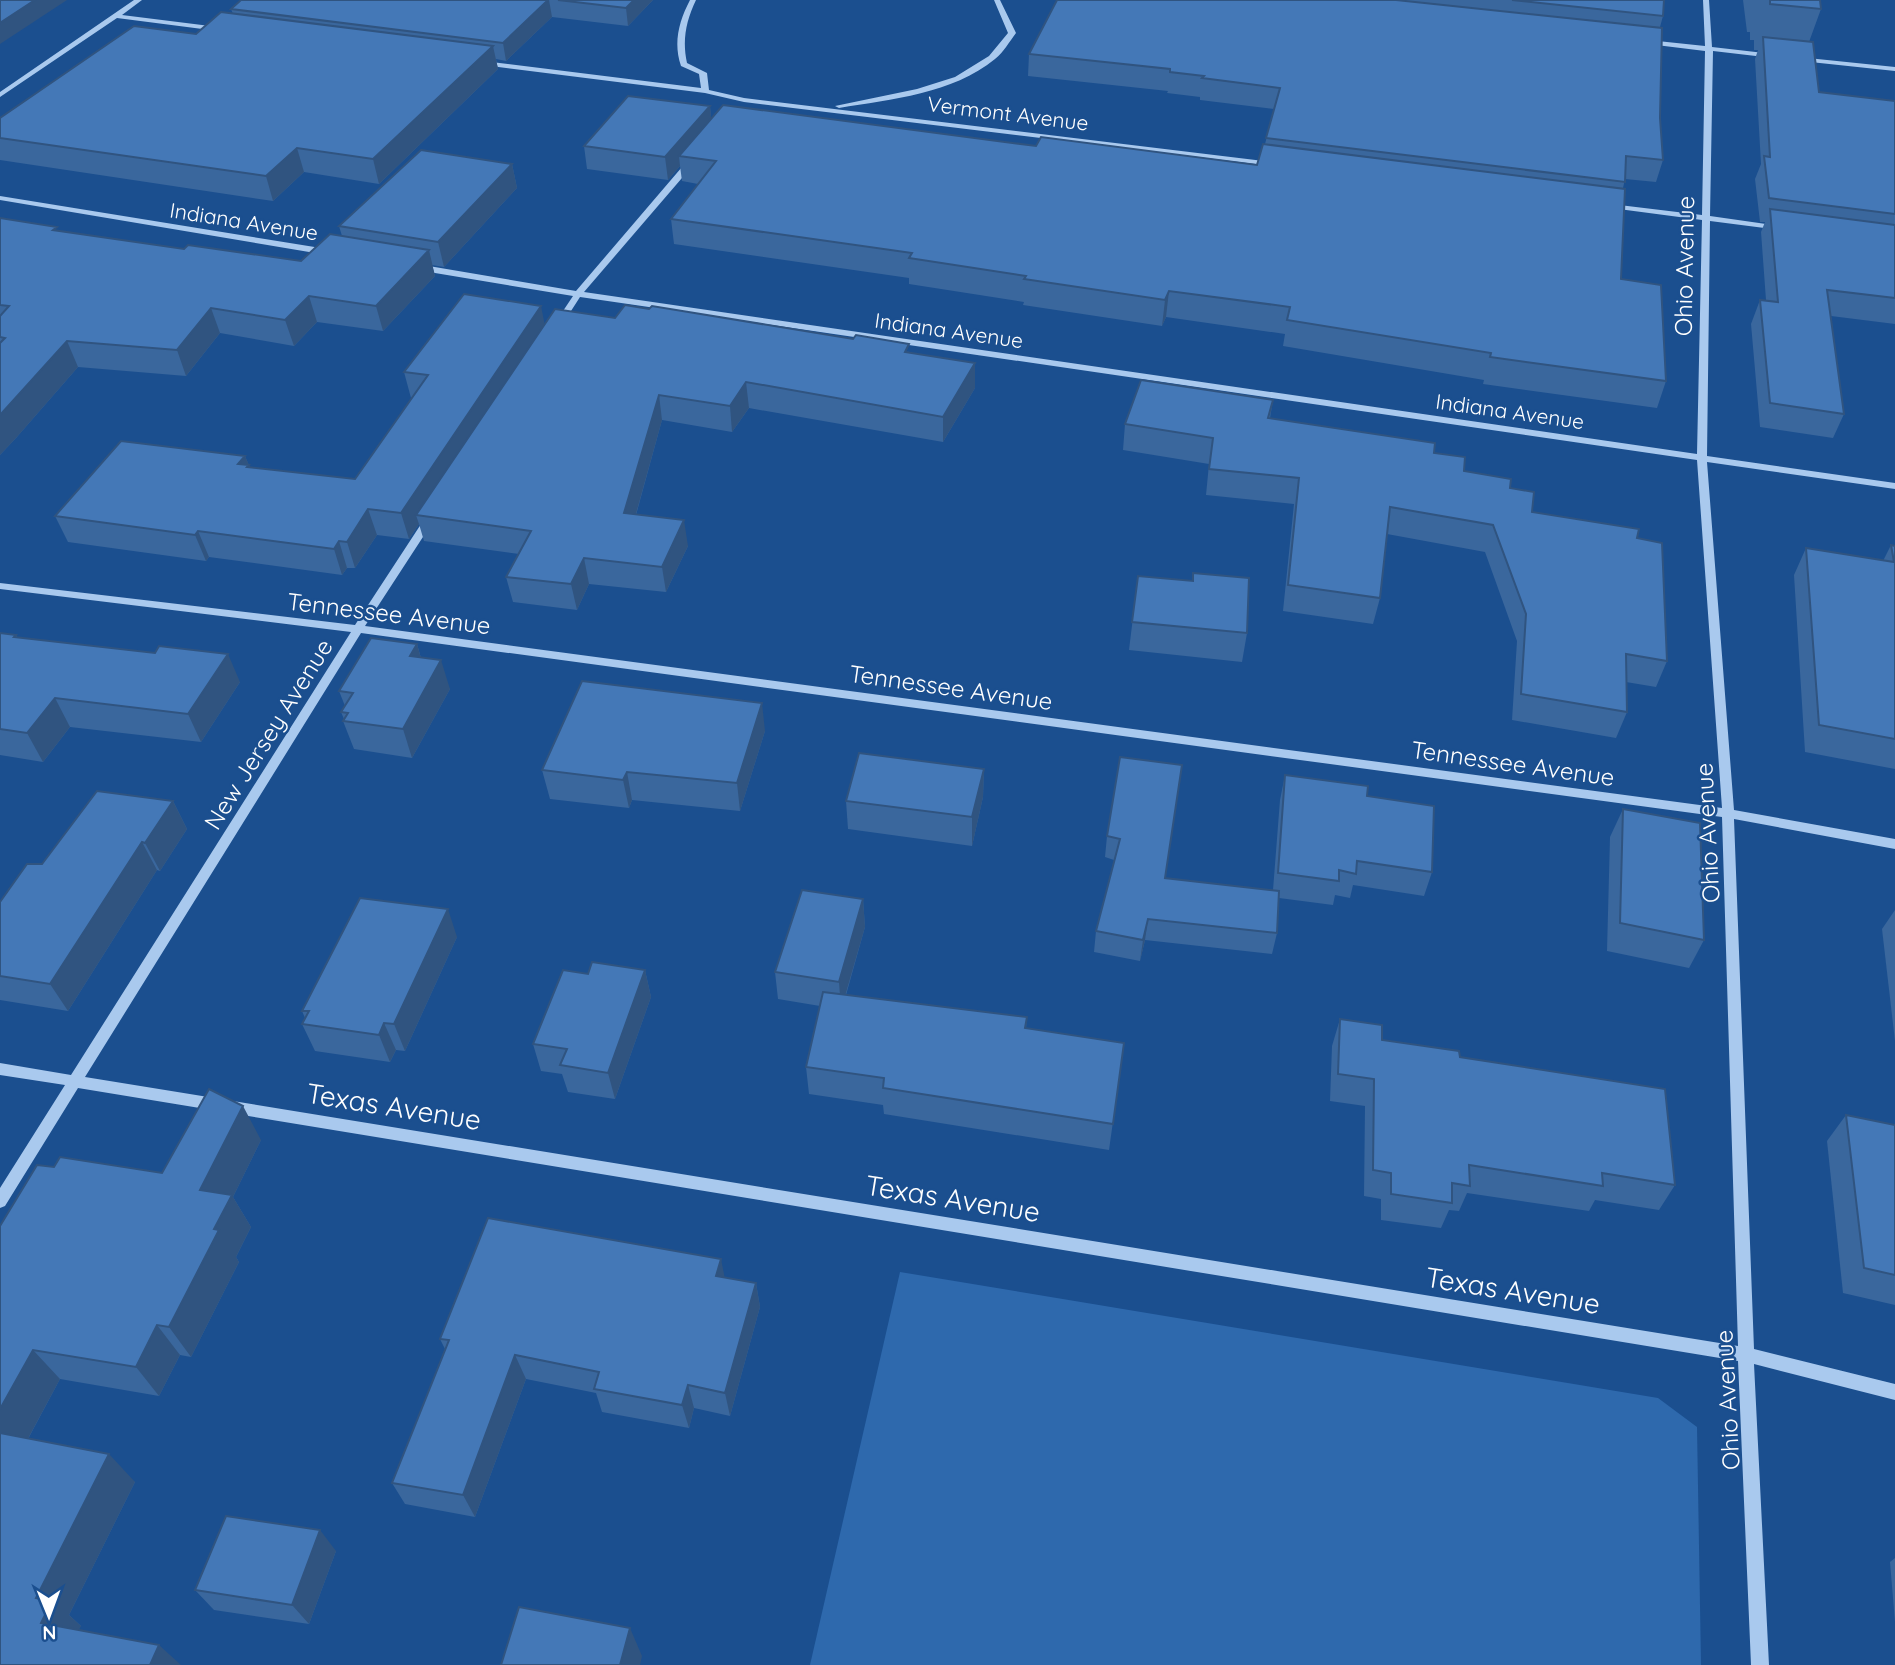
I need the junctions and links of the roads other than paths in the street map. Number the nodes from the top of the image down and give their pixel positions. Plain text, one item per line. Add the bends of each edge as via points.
1 (139, 0) edge
2 (693, 0) edge
3 (997, 0) edge
4 (1706, 0) edge
5 (117, 16) junction
6 (226, 30) edge
7 (1640, 42) edge
8 (1709, 49) junction
9 (472, 61) edge
10 (1895, 69) edge
11 (705, 91) junction
12 (0, 95) edge
13 (744, 100) junction
14 (825, 108) junction
15 (735, 110) edge
16 (700, 151) edge
17 (1279, 165) edge
18 (0, 198) edge
19 (1596, 204) edge
20 (1706, 218) junction
21 (1787, 229) edge
22 (344, 255) edge
23 (399, 264) edge
24 (578, 294) junction
25 (555, 328) edge
26 (1702, 456) junction
27 (1895, 486) edge
28 (434, 513) edge
29 (0, 586) edge
30 (358, 629) junction
31 (1728, 813) junction
32 (1895, 844) edge
33 (0, 1069) edge
34 (76, 1080) junction
35 (0, 1200) edge
36 (1745, 1355) junction
37 (1895, 1392) edge
38 (1760, 1665) edge

1 - 5 street
2 - 11 street via 678,47 684,64 703,73
3 - 14 street via 1012,33 993,57 960,77 916,93
4 - 8 street, Ohio Avenue
5 - 6 street
5 - 12 street
7 - 8 street
8 - 10 street
8 - 20 street, Ohio Avenue
9 - 11 street, Vermont Avenue
11 - 13 street, Vermont Avenue
13 - 14 street, Vermont Avenue
13 - 15 street
14 - 17 street, Vermont Avenue
16 - 24 street
18 - 22 street, Indiana Avenue
19 - 20 street
20 - 21 street
20 - 26 street, Ohio Avenue
23 - 24 street, Indiana Avenue
24 - 25 street
24 - 26 street, Indiana Avenue
26 - 27 street, Indiana Avenue
26 - 31 street, Ohio Avenue
28 - 30 street, New Jersey Avenue
29 - 30 street, Tennessee Avenue
30 - 31 street, Tennessee Avenue
30 - 34 street, New Jersey Avenue
31 - 32 street, Tennessee Avenue
31 - 36 street, Ohio Avenue
33 - 34 street, Texas Avenue
34 - 35 street, New Jersey Avenue
34 - 36 street, Texas Avenue
36 - 37 street, Texas Avenue
36 - 38 street, Ohio Avenue

